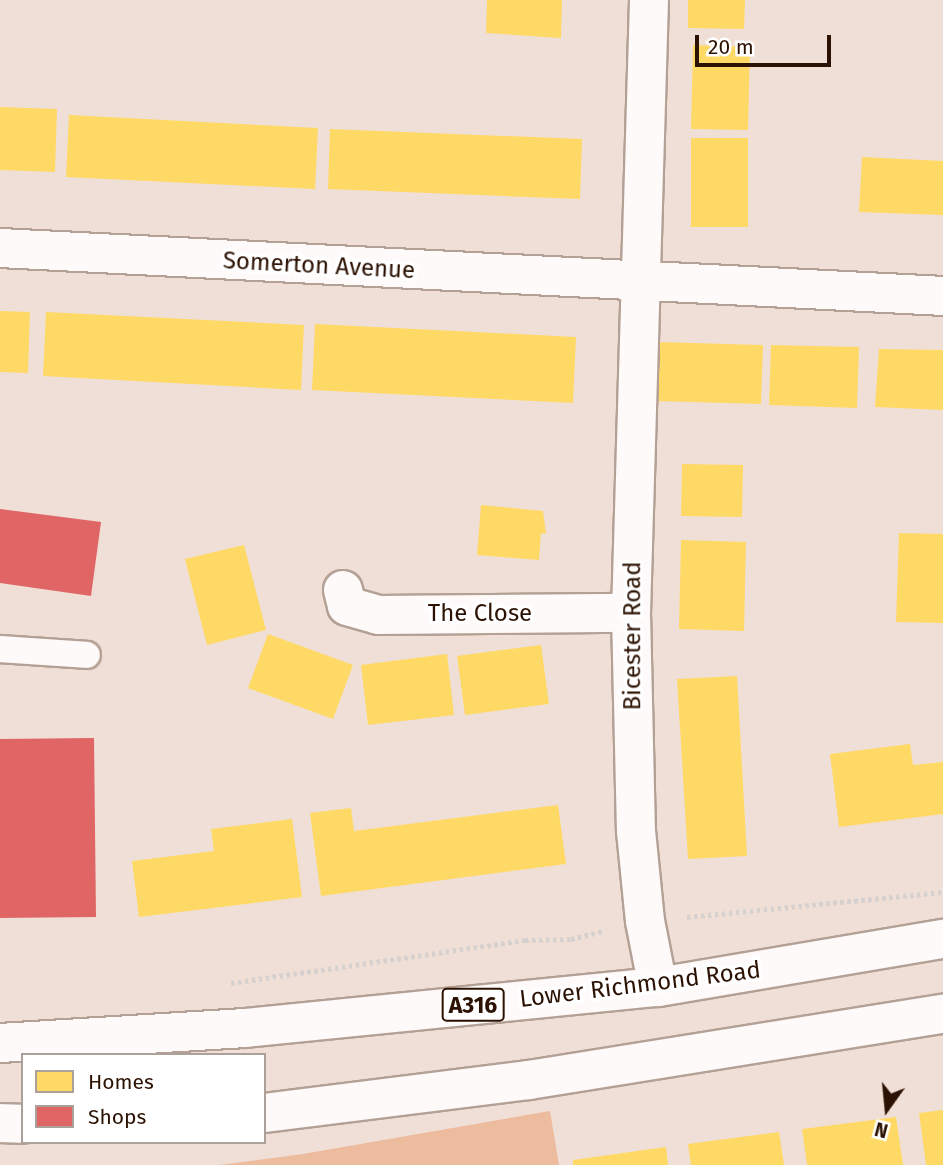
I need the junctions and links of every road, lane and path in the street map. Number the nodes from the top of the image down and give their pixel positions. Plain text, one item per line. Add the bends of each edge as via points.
1 (649, 0) edge
2 (0, 248) edge
3 (638, 284) junction
4 (943, 296) edge
5 (343, 590) dead end
6 (631, 613) junction
7 (0, 649) edge
8 (87, 655) dead end
9 (943, 892) edge
10 (645, 921) junction
11 (943, 939) edge
12 (216, 985) dead end
13 (657, 987) junction
14 (943, 1014) edge
15 (0, 1043) edge
16 (266, 1113) edge
17 (0, 1123) edge
18 (21, 1124) edge

1 - 3 main road, Bicester Road
2 - 3 main road, Somerton Avenue
3 - 4 main road
3 - 6 main road, Bicester Road
5 - 6 main road, The Close via 347,606 378,615
6 - 10 main road, Bicester Road via 636,831
7 - 8 lane
9 - 10 path
10 - 12 path via 570,940 524,940
10 - 13 main road, Bicester Road
11 - 13 main road, Lower Richmond Road / A316
13 - 15 main road, Lower Richmond Road / A316 via 245,1028
14 - 16 main road via 529,1080
17 - 18 main road

